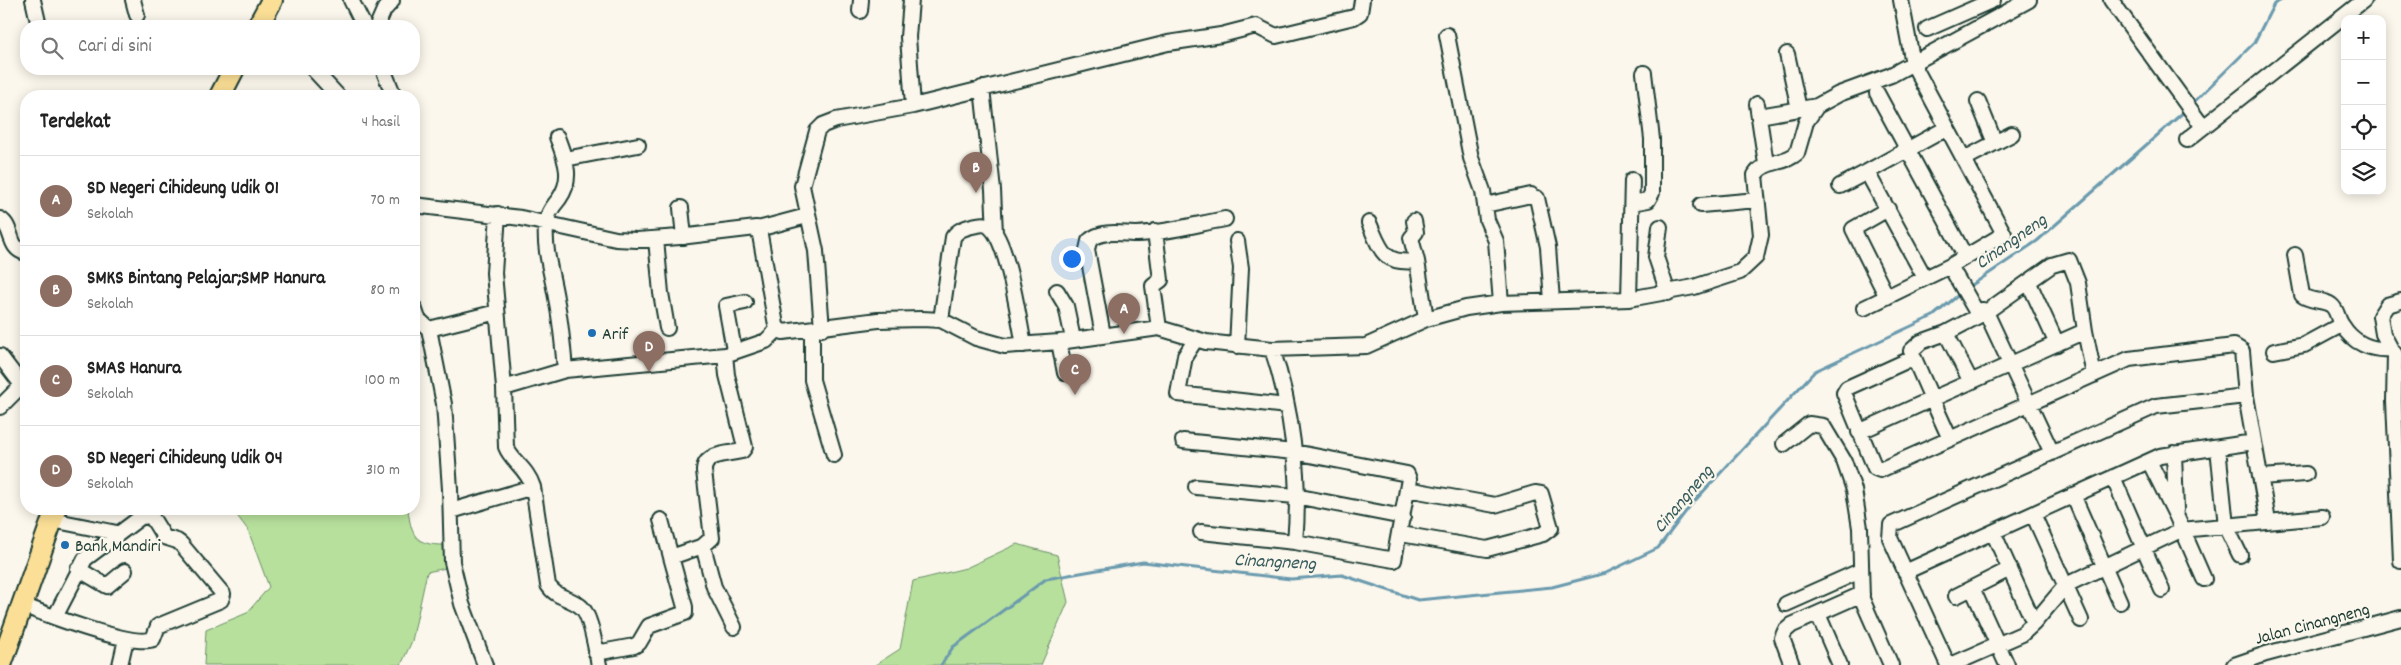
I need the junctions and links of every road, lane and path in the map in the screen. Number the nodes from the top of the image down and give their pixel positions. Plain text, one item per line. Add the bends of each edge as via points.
1 (33, 0) edge
2 (134, 0) edge
3 (272, 0) edge
4 (352, 0) edge
5 (911, 0) edge
6 (1362, 0) edge
7 (1901, 0) edge
8 (1993, 0) edge
9 (2029, 0) edge
10 (2111, 0) edge
11 (2364, 0) edge
12 (392, 1) dead end
13 (1970, 4) edge
14 (137, 16) dead end
15 (38, 20) edge
16 (261, 20) edge
17 (361, 20) edge
18 (380, 20) edge
19 (1980, 28) junction
20 (1927, 29) dead end
21 (1447, 35) dead end
22 (1787, 54) dead end
23 (1913, 64) junction
24 (1644, 73) dead end
25 (231, 75) edge
26 (319, 75) edge
27 (385, 75) edge
28 (982, 88) junction
29 (223, 90) edge
30 (332, 90) edge
31 (392, 90) edge
32 (1877, 93) dead end
33 (1978, 101) dead end
34 (912, 106) junction
35 (1817, 106) junction
36 (1799, 109) junction
37 (2203, 127) junction
38 (1947, 128) junction
39 (2012, 134) dead end
40 (557, 137) dead end
41 (2187, 140) dead end
42 (1995, 142) junction
43 (638, 145) dead end
44 (1908, 151) junction
45 (564, 159) junction
46 (1964, 159) junction
47 (1766, 164) junction
48 (1867, 172) junction
49 (1632, 180) dead end
50 (1840, 186) dead end
51 (1757, 200) junction
52 (1632, 203) junction
53 (1485, 205) junction
54 (1701, 205) dead end
55 (420, 206) edge
56 (681, 208) dead end
57 (1888, 210) junction
58 (498, 214) junction
59 (807, 216) junction
60 (0, 219) edge
61 (1225, 219) dead end
62 (1414, 221) dead end
63 (1369, 223) dead end
64 (546, 224) junction
65 (1660, 227) dead end
66 (758, 229) junction
67 (1155, 231) junction
68 (995, 233) junction
69 (684, 237) junction
70 (656, 239) junction
71 (1237, 241) dead end
72 (20, 252) edge
73 (2295, 254) dead end
74 (1965, 256) junction
75 (1417, 261) junction
76 (1953, 272) junction
77 (1925, 278) junction
78 (2029, 284) junction
79 (1057, 291) dead end
80 (1668, 293) junction
81 (1887, 297) junction
82 (1630, 299) junction
83 (1552, 301) junction
84 (2401, 301) edge
85 (745, 302) dead end
86 (1501, 303) junction
87 (1864, 308) dead end
88 (498, 312) junction
89 (1986, 312) junction
90 (1426, 319) junction
91 (940, 320) junction
92 (420, 321) edge
93 (2341, 325) junction
94 (668, 328) dead end
95 (1159, 328) junction
96 (429, 329) junction
97 (817, 329) junction
98 (778, 330) junction
99 (2084, 332) junction
100 (1946, 333) junction
101 (1102, 335) junction
102 (1196, 338) junction
103 (1073, 339) junction
104 (1059, 342) junction
105 (2057, 344) junction
106 (1024, 345) junction
107 (1237, 346) junction
108 (1272, 349) junction
109 (2391, 349) junction
110 (2274, 351) dead end
111 (729, 353) junction
112 (0, 356) edge
113 (1913, 358) junction
114 (2011, 365) junction
115 (565, 370) junction
116 (1065, 373) dead end
117 (2094, 374) junction
118 (20, 378) edge
119 (1971, 382) junction
120 (20, 387) edge
121 (504, 388) junction
122 (2246, 396) junction
123 (1932, 399) junction
124 (2030, 405) junction
125 (1287, 406) junction
126 (0, 407) edge
127 (1859, 432) junction
128 (1950, 439) junction
129 (1183, 442) dead end
130 (2254, 442) junction
131 (1784, 444) dead end
132 (2218, 448) junction
133 (1294, 452) junction
134 (2052, 453) junction
135 (2174, 454) junction
136 (834, 455) dead end
137 (2149, 461) junction
138 (2306, 474) dead end
139 (2113, 477) junction
140 (2260, 477) junction
141 (533, 487) junction
142 (1196, 487) dead end
143 (1407, 490) junction
144 (1295, 496) junction
145 (2073, 496) junction
146 (451, 511) junction
147 (2033, 514) junction
148 (54, 515) edge
149 (57, 515) edge
150 (2176, 515) junction
151 (1403, 517) junction
152 (2322, 517) dead end
153 (661, 520) dead end
154 (2268, 521) junction
155 (2226, 526) junction
156 (2182, 530) junction
157 (1201, 532) dead end
158 (1994, 532) junction
159 (117, 533) junction
160 (1401, 534) junction
161 (1295, 542) junction
162 (703, 546) junction
163 (2144, 550) junction
164 (2240, 555) dead end
165 (671, 557) junction
166 (2401, 561) edge
167 (2106, 567) junction
168 (78, 569) junction
169 (2010, 569) junction
170 (125, 571) dead end
171 (1860, 571) junction
172 (1905, 572) junction
173 (2204, 579) dead end
174 (2066, 585) junction
175 (1972, 588) junction
176 (2162, 590) dead end
177 (1862, 594) junction
178 (1956, 596) dead end
179 (2120, 602) dead end
180 (1786, 604) dead end
181 (22, 605) junction
182 (1818, 614) junction
183 (55, 617) junction
184 (2401, 618) edge
185 (2081, 620) dead end
186 (2034, 623) junction
187 (734, 627) dead end
188 (126, 638) junction
189 (1997, 645) junction
190 (597, 662) edge
191 (1, 665) edge
192 (120, 665) edge
193 (485, 665) edge
194 (1792, 665) edge
195 (1840, 665) edge
196 (1891, 665) edge
197 (1950, 665) edge
198 (2007, 665) edge
199 (2234, 665) edge

1 - 15 street
2 - 14 street
3 - 16 highway
4 - 17 street
5 - 34 street via 908,38
6 - 28 street via 1360,13 1354,17 1288,34 1276,36 1251,26
7 - 23 street
8 - 13 street
9 - 19 street
10 - 37 street
11 - 37 street
12 - 18 street
13 - 19 street
13 - 20 street
19 - 23 street
21 - 53 street via 1471,158
22 - 36 street
23 - 35 street
23 - 38 street
24 - 52 street via 1652,139 1652,193 1648,200
25 - 29 highway
26 - 30 street
27 - 31 street
28 - 34 street
28 - 68 street
32 - 44 street
33 - 42 street
34 - 59 street via 836,120 820,128 802,186
35 - 36 street
35 - 47 street via 1806,122 1797,153
36 - 47 street via 1758,110
37 - 41 street
38 - 44 street
38 - 46 street
39 - 42 street
40 - 45 street
42 - 46 street
43 - 45 street
44 - 48 street
44 - 74 street
45 - 64 street via 568,170 565,189 552,207
46 - 74 street via 2004,234
47 - 51 street via 1754,179
48 - 50 street
48 - 57 street
49 - 52 street
51 - 54 street
51 - 80 street via 1761,235 1756,257 1749,265 1724,278
52 - 82 street
53 - 83 street via 1534,197 1548,247
53 - 86 street via 1496,241
55 - 58 street
56 - 69 street
57 - 77 street
57 - 81 street via 1853,229
58 - 64 street
58 - 88 street via 494,273
59 - 66 street
59 - 97 street via 816,251
60 - 72 street via 6,223 14,246
61 - 67 street
62 - 75 street via 1416,232 1411,238
63 - 75 street via 1387,258 1399,262
64 - 70 street via 616,239
64 - 115 street via 546,256 556,296
65 - 80 street via 1656,257
66 - 69 street
66 - 98 street
67 - 95 street via 1161,280 1153,286
67 - 101 street via 1138,234 1117,232 1092,238 1087,245
68 - 91 street via 983,224 960,230 953,237
68 - 106 street via 1005,259
69 - 70 street
70 - 94 street
71 - 107 street via 1241,268
73 - 93 street via 2302,295 2330,304
74 - 76 street
75 - 90 street
76 - 77 street
76 - 89 street via 1971,305 1976,311
77 - 81 street
78 - 89 street
78 - 99 street via 2052,265 2069,260 2078,283
78 - 105 street
79 - 103 street via 1066,306
80 - 82 street
81 - 87 street
82 - 83 street
83 - 86 street
84 - 109 street via 2387,305 2380,316 2380,326
85 - 111 street via 726,306
86 - 90 street
88 - 96 street
88 - 121 street
89 - 100 street
89 - 114 street
90 - 108 street via 1366,346
91 - 97 street via 878,320
91 - 106 street via 994,344
92 - 96 street
93 - 109 street via 2356,341 2367,347
93 - 110 street via 2304,345
95 - 101 street
95 - 102 street
96 - 146 street via 444,404
97 - 98 street
97 - 136 street via 812,380
98 - 111 street via 766,341
99 - 105 street
99 - 117 street
100 - 113 street via 1921,342 1911,351
100 - 119 street
101 - 103 street
102 - 107 street
102 - 125 street via 1185,356 1178,394
103 - 104 street
104 - 106 street
104 - 116 street
105 - 114 street
107 - 108 street
108 - 125 street via 1283,380
109 - 166 street via 2396,358 2394,401
111 - 115 street
111 - 162 street via 727,375 745,447 742,451 706,462 704,471 712,538
112 - 118 street
113 - 123 street
113 - 127 street via 1847,388 1844,393
114 - 119 street
114 - 124 street
115 - 121 street
117 - 122 street via 2139,356 2234,346 2242,351
117 - 124 street
119 - 123 street
120 - 126 street
121 - 141 street via 506,447 527,473
122 - 130 street
122 - 134 street via 2156,406
123 - 127 street
123 - 128 street
124 - 128 street
124 - 134 street
125 - 133 street
127 - 128 street via 1875,468 1880,470
129 - 133 street
130 - 132 street
130 - 140 street
131 - 171 street via 1809,424 1823,426 1828,433 1844,461 1854,490 1860,528
132 - 135 street
132 - 155 street
133 - 143 street via 1401,472 1409,478
133 - 144 street
134 - 172 street via 1890,525 1890,538
135 - 137 street
135 - 150 street
137 - 139 street
137 - 150 street
138 - 140 street
139 - 145 street
139 - 163 street
140 - 154 street
141 - 146 street
141 - 190 street via 548,586 556,595 575,602 586,611
142 - 144 street
143 - 151 street
143 - 160 street via 1495,504 1541,494 1551,528 1543,534 1487,549
144 - 151 street
144 - 161 street
145 - 147 street
145 - 167 street
146 - 193 street via 450,548 458,589
147 - 158 street
147 - 174 street
148 - 181 highway
149 - 159 street
150 - 156 street
151 - 160 street
152 - 154 street
153 - 165 street
154 - 155 street
155 - 156 street
155 - 164 street
156 - 163 street
156 - 173 street
157 - 161 street
158 - 169 street
158 - 172 street
159 - 168 street via 85,558
159 - 188 street via 141,517 151,516 164,538 181,544 223,594 220,600 158,626 153,639
160 - 161 street via 1394,560
162 - 165 street
162 - 187 street via 714,587
163 - 167 street
163 - 176 street
165 - 190 street via 685,613 649,626 634,646
167 - 174 street
167 - 179 street
168 - 170 street via 108,586
168 - 183 street
169 - 175 street
169 - 186 street
171 - 177 street
171 - 180 street
172 - 197 street
174 - 185 street
174 - 186 street
175 - 178 street
175 - 189 street
177 - 182 street
177 - 196 street
181 - 183 street
181 - 191 highway
182 - 194 street via 1785,631 1782,638
182 - 195 street
183 - 188 street
184 - 199 street, Jalan Cinangneng
186 - 189 street via 2022,634
188 - 192 street
189 - 197 street
189 - 198 street

